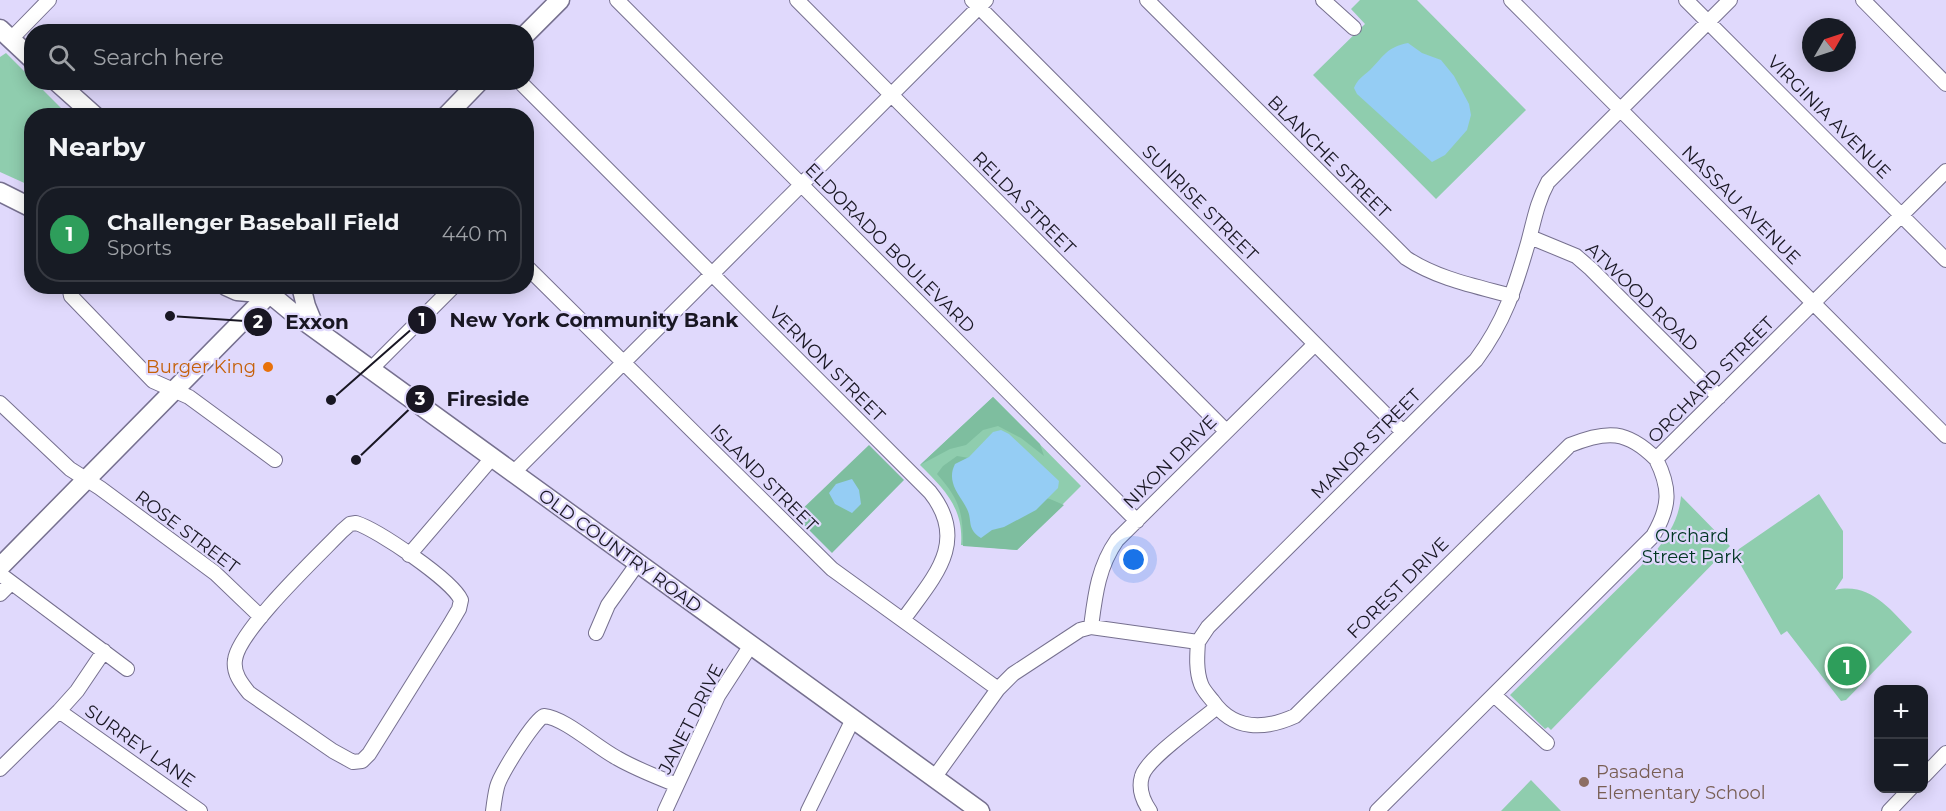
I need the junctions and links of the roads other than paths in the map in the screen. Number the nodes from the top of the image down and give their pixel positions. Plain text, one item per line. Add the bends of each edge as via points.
1 (49, 0) edge
2 (560, 0) edge
3 (617, 0) edge
4 (797, 0) edge
5 (1147, 0) edge
6 (1323, 0) edge
7 (1511, 0) edge
8 (1686, 0) edge
9 (1730, 0) edge
10 (1863, 0) edge
11 (979, 2) edge
12 (1708, 22) junction
13 (534, 26) edge
14 (1354, 28) dead end
15 (5, 34) edge
16 (24, 52) edge
17 (1946, 84) edge
18 (61, 90) edge
19 (64, 90) edge
20 (471, 90) edge
21 (528, 90) edge
22 (891, 95) junction
23 (74, 108) edge
24 (86, 108) edge
25 (454, 108) edge
26 (1620, 110) junction
27 (1946, 171) edge
28 (801, 184) junction
29 (0, 186) edge
30 (0, 192) edge
31 (24, 194) edge
32 (24, 204) edge
33 (1901, 215) junction
34 (1530, 237) junction
35 (1946, 260) edge
36 (534, 274) edge
37 (711, 274) junction
38 (71, 294) edge
39 (266, 294) edge
40 (276, 294) edge
41 (303, 294) edge
42 (446, 294) edge
43 (1512, 296) junction
44 (1813, 303) junction
45 (316, 330) junction
46 (1315, 344) junction
47 (624, 362) junction
48 (371, 369) junction
49 (174, 392) junction
50 (1719, 397) junction
51 (0, 403) edge
52 (1226, 431) junction
53 (1403, 432) junction
54 (1946, 436) edge
55 (492, 458) junction
56 (1656, 459) junction
57 (275, 460) dead end
58 (513, 473) junction
59 (87, 480) junction
60 (1137, 521) junction
61 (409, 555) junction
62 (638, 563) junction
63 (0, 567) edge
64 (6, 578) edge
65 (0, 594) edge
66 (261, 617) junction
67 (903, 620) junction
68 (1091, 627) junction
69 (596, 633) dead end
70 (1198, 642) junction
71 (751, 645) junction
72 (104, 651) junction
73 (126, 669) dead end
74 (998, 689) junction
75 (1494, 695) junction
76 (1217, 707) junction
77 (59, 711) junction
78 (853, 719) junction
79 (1547, 743) dead end
80 (1946, 753) edge
81 (0, 769) edge
82 (1928, 771) edge
83 (934, 778) junction
84 (677, 785) junction
85 (1907, 793) edge
86 (192, 809) edge
87 (493, 811) edge
88 (665, 811) edge
89 (808, 811) edge
90 (980, 811) edge
91 (1150, 811) edge
92 (1377, 811) edge
93 (1889, 811) edge

1 - 15 street
2 - 13 main road
3 - 28 street, ELDORADO BOULEVARD
4 - 22 street, RELDA STREET
5 - 43 street, BLANCHE STREET via 1406,258 1439,276
6 - 14 street
7 - 26 street, NASSAU AVENUE
8 - 12 street, VIRGINIA AVENUE
9 - 12 street, MANOR STREET
10 - 17 street
11 - 22 street
11 - 46 street, SUNRISE STREET
12 - 26 street, MANOR STREET
12 - 33 street, VIRGINIA AVENUE
15 - 16 main road
18 - 23 main road
19 - 24 main road
20 - 25 main road
21 - 37 street, VERNON STREET
22 - 28 street
22 - 52 street, RELDA STREET
26 - 34 street, MANOR STREET via 1548,182 1538,201
26 - 44 street, NASSAU AVENUE
27 - 33 street, ORCHARD STREET
28 - 37 street
28 - 60 street, ELDORADO BOULEVARD
29 - 31 main road
30 - 32 main road
33 - 35 street, VIRGINIA AVENUE
33 - 44 street, ORCHARD STREET
34 - 43 street, MANOR STREET
34 - 50 street, ATWOOD ROAD via 1576,256 1591,268
36 - 47 street, ISLAND STREET
37 - 47 street
37 - 67 street, VERNON STREET via 940,504 948,546 939,570
38 - 49 street via 153,381
39 - 49 main road
40 - 45 main road, OLD COUNTRY ROAD
41 - 45 main road
42 - 48 street
43 - 53 street, MANOR STREET via 1499,326 1476,360
44 - 50 street, ORCHARD STREET
44 - 54 street, NASSAU AVENUE
45 - 48 main road, OLD COUNTRY ROAD
46 - 52 street, NIXON DRIVE
46 - 53 street, SUNRISE STREET
47 - 58 street
47 - 67 street, ISLAND STREET via 832,569
48 - 55 main road, OLD COUNTRY ROAD
49 - 57 street via 189,397
49 - 59 main road
50 - 56 street, ORCHARD STREET
51 - 59 street, ROSE STREET via 70,469
52 - 60 street, NIXON DRIVE
53 - 70 street, MANOR STREET
55 - 58 main road, OLD COUNTRY ROAD
55 - 61 street
56 - 75 street, ORCHARD STREET via 1665,477 1667,498 1653,536
56 - 76 street, FOREST DRIVE via 1643,446 1616,435 1591,436 1570,445 1295,716 1276,724 1256,726 1237,722
58 - 62 main road, OLD COUNTRY ROAD
59 - 63 main road
59 - 66 street, ROSE STREET via 214,573
60 - 68 street, NIXON DRIVE via 1117,540 1102,566
61 - 66 street via 365,526 350,524
61 - 66 street via 458,594 459,609 362,761 353,762 333,751 240,683 235,660 238,648
62 - 69 street via 608,605
62 - 71 main road, OLD COUNTRY ROAD
64 - 65 street
64 - 72 street
67 - 74 street, ISLAND STREET
68 - 70 street
68 - 74 street via 1069,636 1013,674
70 - 76 street, FOREST DRIVE via 1201,684
71 - 78 main road, OLD COUNTRY ROAD
71 - 84 street, JANET DRIVE via 718,696
72 - 73 street
72 - 77 street
74 - 83 street
75 - 79 street
75 - 92 street, ORCHARD STREET
76 - 91 street via 1147,767 1140,790
77 - 81 street
77 - 86 street, SURREY LANE
78 - 83 main road, OLD COUNTRY ROAD
78 - 89 street
80 - 82 street
83 - 90 main road, OLD COUNTRY ROAD
84 - 87 street via 620,760 560,720 544,716 536,722 497,786
84 - 88 street, JANET DRIVE
85 - 93 street

